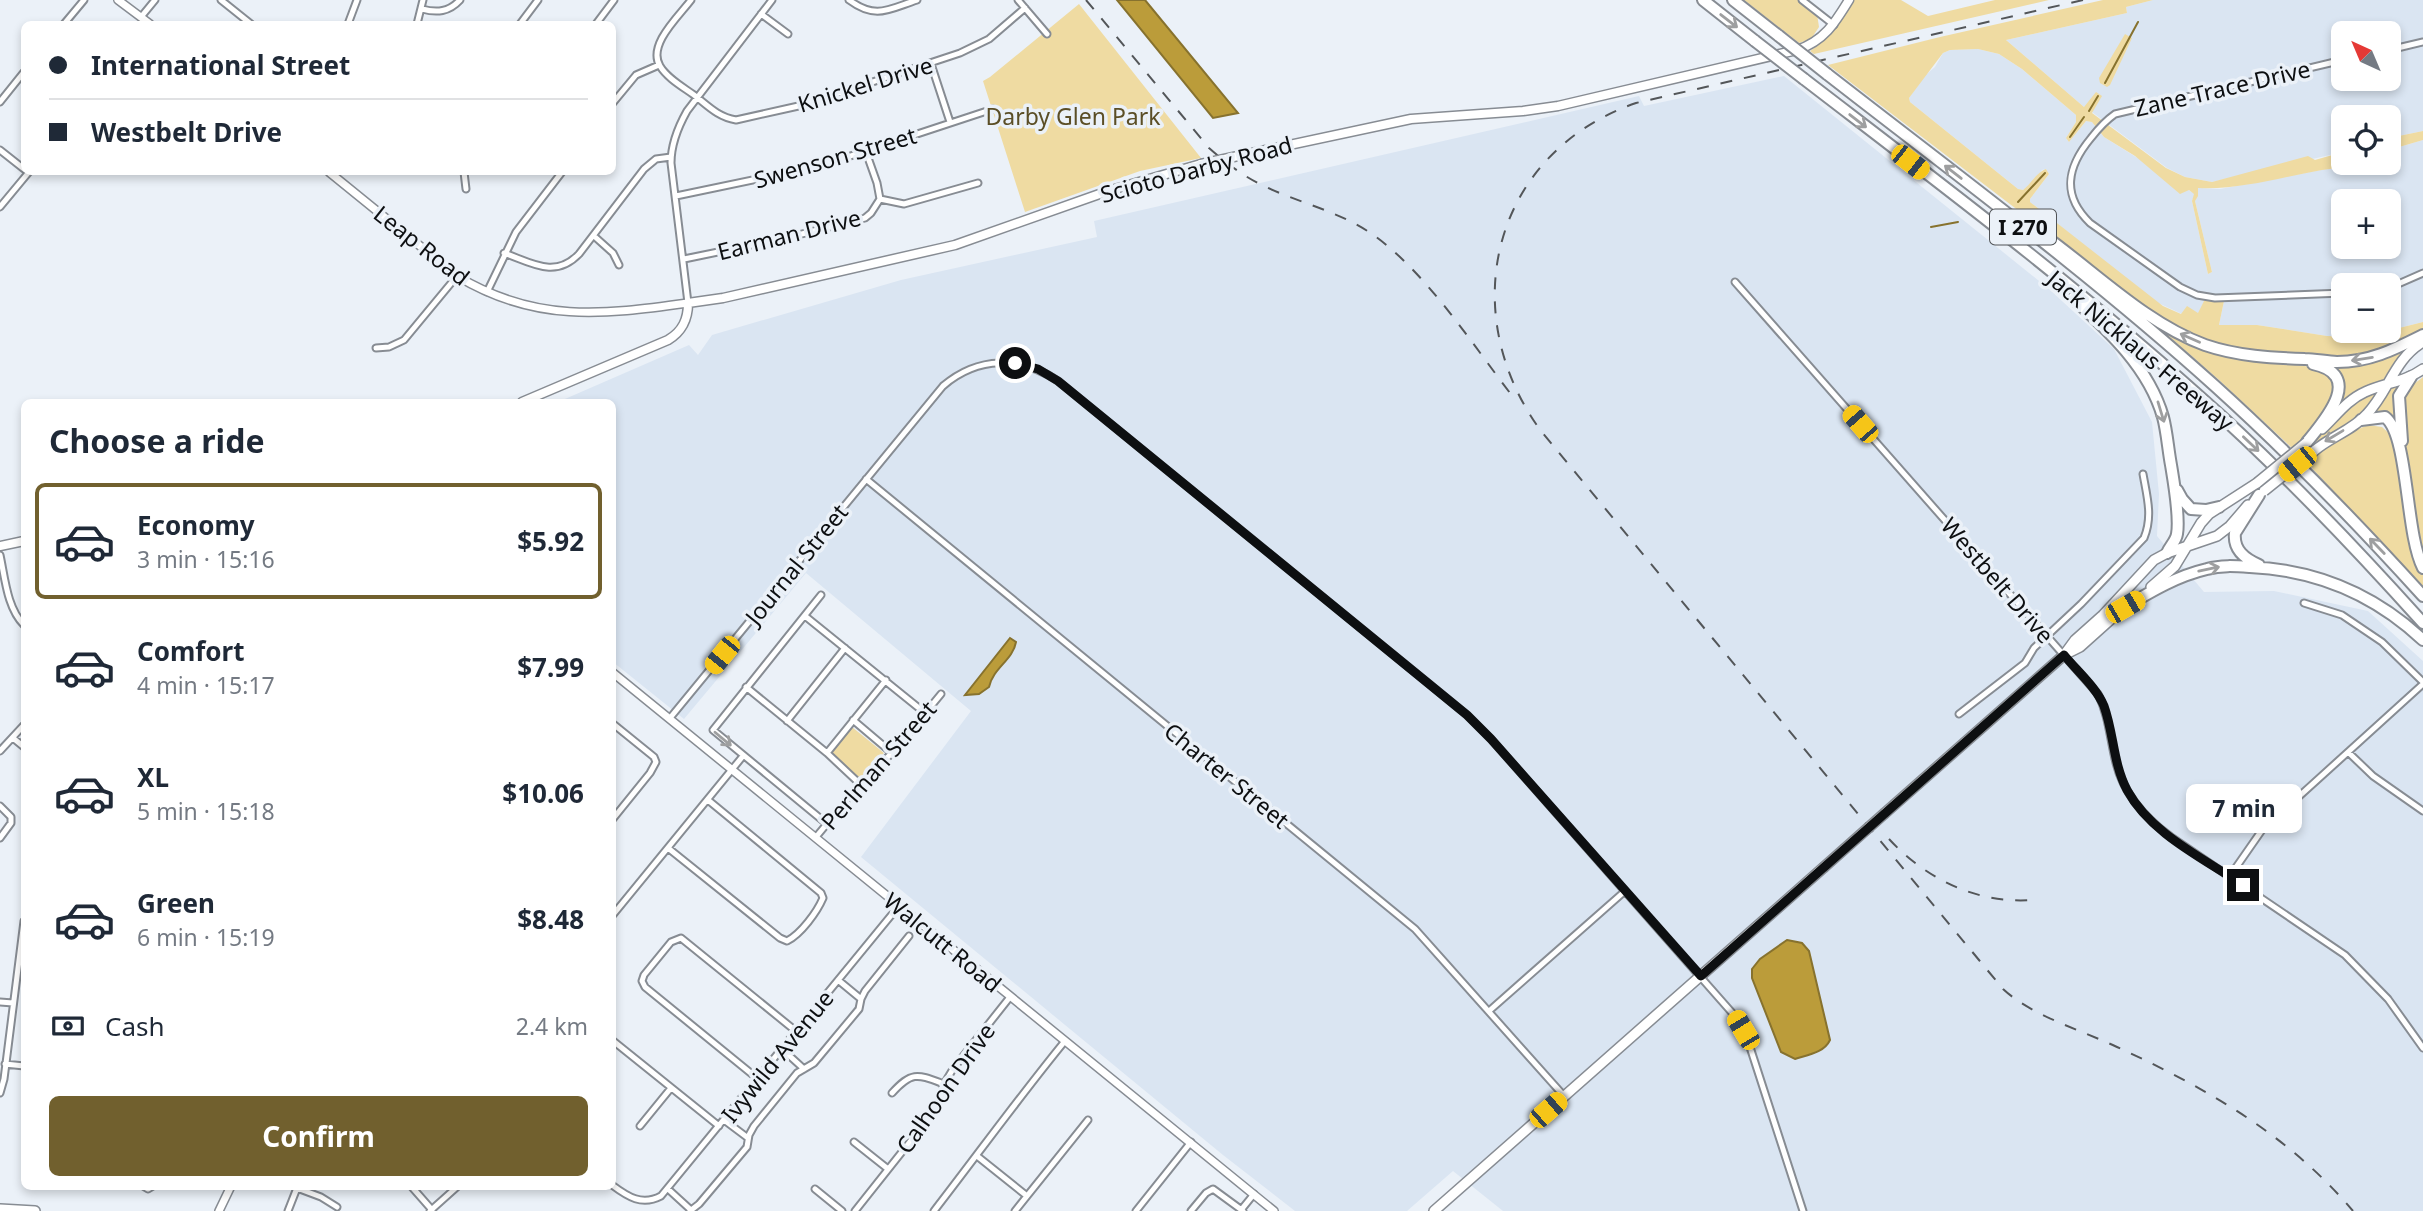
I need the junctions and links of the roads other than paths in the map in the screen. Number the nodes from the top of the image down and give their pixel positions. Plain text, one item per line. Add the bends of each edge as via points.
1 (84, 0) edge
2 (118, 0) edge
3 (155, 0) edge
4 (221, 0) edge
5 (357, 0) edge
6 (423, 0) edge
7 (460, 0) edge
8 (538, 0) edge
9 (614, 0) edge
10 (691, 0) edge
11 (772, 0) edge
12 (849, 0) edge
13 (915, 0) edge
14 (1018, 0) edge
15 (1703, 0) edge
16 (1733, 0) edge
17 (1802, 0) edge
18 (1849, 0) edge
19 (1025, 8) junction
20 (422, 9) junction
21 (761, 13) junction
22 (141, 17) junction
23 (66, 21) edge
24 (146, 21) edge
25 (247, 21) edge
26 (349, 21) edge
27 (418, 21) edge
28 (522, 21) edge
29 (598, 21) edge
30 (1834, 25) junction
31 (788, 34) dead end
32 (1047, 34) dead end
33 (2423, 42) edge
34 (2401, 47) edge
35 (931, 64) junction
36 (2331, 64) edge
37 (659, 65) junction
38 (21, 76) edge
39 (697, 98) junction
40 (616, 99) edge
41 (0, 102) edge
42 (993, 109) dead end
43 (950, 122) junction
44 (0, 150) edge
45 (866, 152) junction
46 (671, 157) junction
47 (21, 166) edge
48 (24, 175) edge
49 (333, 175) edge
50 (464, 175) edge
51 (560, 175) edge
52 (978, 183) dead end
53 (466, 189) dead end
54 (1975, 190) junction
55 (676, 196) junction
56 (880, 199) junction
57 (0, 207) edge
58 (594, 236) junction
59 (2023, 250) junction
60 (504, 253) junction
61 (684, 259) junction
62 (619, 265) dead end
63 (2423, 273) edge
64 (457, 276) junction
65 (1735, 282) dead end
66 (2401, 283) edge
67 (487, 292) junction
68 (2331, 293) edge
69 (688, 303) junction
70 (2423, 335) edge
71 (2423, 342) edge
72 (376, 348) dead end
73 (2297, 359) junction
74 (2423, 369) edge
75 (2411, 377) junction
76 (2386, 385) junction
77 (529, 399) edge
78 (2361, 420) junction
79 (2310, 446) junction
80 (2402, 461) junction
81 (2143, 474) dead end
82 (866, 479) junction
83 (2174, 484) junction
84 (2261, 493) junction
85 (2218, 507) junction
86 (21, 542) edge
87 (0, 546) edge
88 (2187, 546) junction
89 (2168, 553) junction
90 (0, 555) edge
91 (2264, 567) junction
92 (2423, 568) edge
93 (821, 595) dead end
94 (2423, 596) edge
95 (2304, 603) dead end
96 (2125, 607) junction
97 (805, 616) junction
98 (21, 622) edge
99 (2423, 623) edge
100 (2047, 636) junction
101 (2423, 640) edge
102 (845, 648) junction
103 (2064, 655) junction
104 (616, 675) edge
105 (886, 680) junction
106 (2423, 683) edge
107 (746, 687) junction
108 (941, 694) dead end
109 (925, 713) junction
110 (1959, 714) dead end
111 (670, 718) junction
112 (787, 720) junction
113 (853, 720) junction
114 (616, 726) edge
115 (21, 729) edge
116 (13, 738) junction
117 (21, 745) edge
118 (0, 751) edge
119 (2348, 752) junction
120 (827, 753) junction
121 (892, 753) junction
122 (743, 756) junction
123 (733, 769) junction
124 (860, 784) junction
125 (708, 800) junction
126 (0, 806) edge
127 (2423, 811) edge
128 (616, 815) edge
129 (827, 824) junction
130 (816, 837) junction
131 (0, 838) edge
132 (668, 848) junction
133 (2230, 876) junction
134 (1625, 891) junction
135 (898, 907) junction
136 (616, 911) edge
137 (909, 936) dead end
138 (21, 943) edge
139 (1701, 976) junction
140 (838, 980) junction
141 (1010, 997) junction
142 (861, 999) junction
143 (0, 1002) edge
144 (13, 1003) junction
145 (1489, 1011) junction
146 (797, 1032) junction
147 (1065, 1041) junction
148 (616, 1043) edge
149 (2423, 1048) edge
150 (782, 1049) junction
151 (5, 1064) junction
152 (21, 1066) edge
153 (804, 1069) junction
154 (758, 1079) junction
155 (944, 1084) junction
156 (671, 1088) junction
157 (0, 1093) edge
158 (892, 1093) dead end
159 (1564, 1096) junction
160 (724, 1120) junction
161 (1088, 1120) dead end
162 (640, 1126) dead end
163 (719, 1126) junction
164 (748, 1138) junction
165 (854, 1142) dead end
166 (1191, 1142) junction
167 (977, 1156) junction
168 (888, 1169) junction
169 (616, 1188) edge
170 (668, 1189) junction
171 (815, 1189) dead end
172 (229, 1190) edge
173 (296, 1190) edge
174 (304, 1190) edge
175 (414, 1190) edge
176 (454, 1190) edge
177 (1254, 1194) junction
178 (1027, 1196) junction
179 (337, 1207) dead end
180 (0, 1209) edge
181 (431, 1210) edge
182 (690, 1210) edge
183 (1242, 1210) edge
184 (35, 1211) edge
185 (219, 1211) edge
186 (288, 1211) edge
187 (842, 1211) edge
188 (855, 1211) edge
189 (934, 1211) edge
190 (1015, 1211) edge
191 (1136, 1211) edge
192 (1191, 1211) edge
193 (1274, 1211) edge
194 (1434, 1211) edge
195 (1803, 1211) edge

1 - 23 street
2 - 22 street
3 - 22 street
4 - 25 street
5 - 26 street
6 - 20 street
7 - 20 street via 443,11
8 - 28 street
9 - 29 street
10 - 37 street via 659,43
11 - 21 street
12 - 13 street via 875,12
14 - 19 street
15 -> 59 highway, Jack Nicklaus Freeway / I 270, bridge
54 -> 16 highway, Jack Nicklaus Freeway / I 270, bridge
17 - 30 street
18 - 30 main road, Scioto Darby Road
19 - 32 street
19 - 35 street, Knickel Drive via 989,39
20 - 27 street
21 - 31 street
21 - 39 street
22 - 24 street
30 - 69 main road, Scioto Darby Road, bridge via 1821,39 1797,50 1582,101 1522,111 1411,119 1201,164 1119,187 955,246
33 - 34 street
35 - 39 street, Knickel Drive via 736,120 716,113
35 - 43 street
36 - 68 street, Zane Trace Drive via 2115,114 2076,158 2071,177 2072,196 2081,214 2197,295
37 - 39 street, Knickel Drive
37 - 40 street via 636,75
38 - 41 street
39 - 46 street via 678,127
42 - 43 street, Swenson Street
43 - 45 street, Swenson Street
44 - 47 street
45 - 55 street, Swenson Street
45 - 56 street, Earman Drive
46 - 55 street
46 - 58 street via 656,159 644,169
48 - 57 street
49 - 64 street, Leap Road
50 - 53 street
51 - 60 street
52 - 56 street via 909,204
73 -> 54 highway via 2238,353 2186,337
94 -> 54 highway, Jack Nicklaus Freeway / I 270 via 2215,386
55 - 61 street
56 - 61 street, Earman Drive via 872,213 857,221
58 - 60 street via 573,260 555,268
58 - 62 street
59 -> 83 highway via 2103,327 2140,370 2163,418
59 -> 99 highway, Jack Nicklaus Freeway / I 270 via 2211,407 2318,509
60 - 67 street
61 - 69 street
63 - 66 street
64 - 67 street, Leap Road
64 - 72 street via 404,340
65 - 100 street, Westbelt Drive
67 - 69 street, Leap Road via 529,307 577,313
69 - 77 main road via 682,328 668,340
70 -> 73 highway via 2367,359
71 - 76 main road via 2401,360
73 - 79 highway via 2327,369 2339,387
74 - 75 main road
75 - 76 main road
75 - 80 highway via 2399,396
76 - 78 main road
76 - 79 main road via 2355,397
78 -> 79 main road
78 - 80 highway via 2381,417 2390,421
79 - 84 main road, bridge
79 - 85 main road, bridge
80 - 92 highway via 2413,541
81 - 100 street via 2150,510 2144,538
82 - 111 street, Journal Street
82 - 134 street, Journal Street via 955,376 1004,362 1024,365 1058,381 1467,715
82 - 145 street, Charter Street via 1407,922
83 - 85 highway via 2191,509
83 - 89 highway via 2177,538
84 - 88 main road via 2224,531
84 - 91 highway via 2234,539 2244,557
85 - 88 main road
86 - 87 main road
88 - 89 main road
88 - 96 main road via 2171,572
89 - 103 main road via 2145,568
90 - 98 street via 12,606
96 -> 91 highway via 2165,583 2209,568
91 - 101 highway via 2317,577 2358,593
93 - 97 street
95 - 106 street via 2342,615 2382,642
96 - 103 main road via 2080,647
97 - 102 street
97 - 107 street
100 - 103 street, Westbelt Drive
100 - 110 street via 2018,668
102 - 105 street
102 - 112 street
103 - 133 street, Westbelt Drive via 2098,694 2119,771 2139,808 2157,827
103 - 139 main road, bridge
104 - 111 street, Walcutt Road
105 - 109 street
105 - 113 street
106 - 119 street
107 - 112 street
107 -> 122 street via 713,727
108 - 109 street, Perlman Street
109 - 121 street, Perlman Street
111 - 123 street, Walcutt Road
112 - 120 street
113 - 120 street
113 - 121 street
114 - 128 street via 656,762
115 - 116 street
116 - 117 street
116 - 118 street
119 - 127 street
119 - 133 street via 2262,830
120 - 124 street
121 - 124 street, Perlman Street
122 - 123 street
122 - 129 street
123 - 125 street
123 - 130 street, Walcutt Road
124 - 129 street, Perlman Street
125 - 132 street
125 - 132 street via 818,890 823,898 819,906 793,937 783,940
126 - 131 street via 11,823
129 - 130 street, Perlman Street
130 - 135 street, Walcutt Road
132 - 136 street
133 - 149 street, Westbelt Drive via 2345,955 2388,999
134 - 139 street, Journal Street
134 - 145 street
135 - 140 street, Ivywild Avenue
135 - 141 street, Walcutt Road
137 - 142 street
138 - 144 street
139 - 159 main road
139 - 195 street, Journal Street via 1743,1030
140 - 142 street
140 - 146 street, Ivywild Avenue
141 - 147 street, Walcutt Road
141 - 155 street, Calhoon Drive
142 - 153 street via 859,1009
143 - 144 street
144 - 151 street
145 - 159 street, Charter Street
146 - 150 street, Ivywild Avenue
146 - 154 street via 681,938 671,943 644,975 645,987
147 - 166 street, Walcutt Road
147 - 167 street
148 - 156 street
150 - 153 street
150 - 154 street, Ivywild Avenue
151 - 152 street
151 - 157 street
153 - 164 street
154 - 160 street, Ivywild Avenue
155 - 158 street via 914,1076
155 - 168 street, Calhoon Drive via 936,1109
156 - 162 street
156 - 163 street
159 - 194 main road
160 - 163 street, Ivywild Avenue
160 - 164 street
161 - 178 street
163 - 170 street, Ivywild Avenue
164 - 182 street via 747,1146
165 - 168 street
166 - 177 street, Walcutt Road
166 - 191 street
167 - 178 street
167 - 189 street
168 - 188 street, Calhoon Drive
169 - 170 street, Ivywild Avenue via 634,1200 652,1200
170 - 182 street
171 - 187 street
172 - 185 street
173 - 186 street
174 - 179 street
175 - 181 street
176 - 181 street
177 - 183 street
177 - 193 street, Walcutt Road
178 - 190 street
180 - 184 main road
183 - 192 street via 1213,1189

